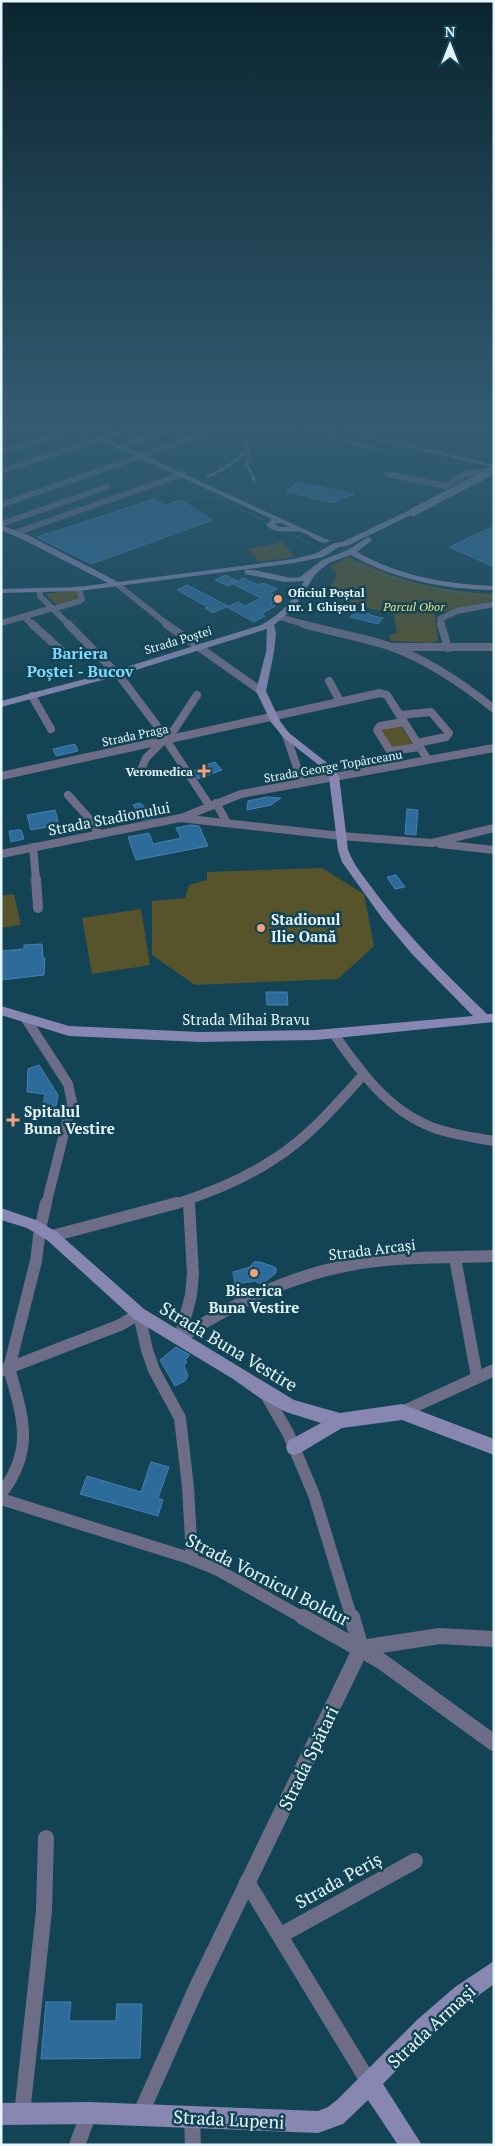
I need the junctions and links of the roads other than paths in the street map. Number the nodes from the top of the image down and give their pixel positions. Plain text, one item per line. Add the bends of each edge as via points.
1 (38, 525) edge
2 (288, 525) edge
3 (385, 525) edge
4 (386, 525) edge
5 (1, 526) edge
6 (16, 533) junction
7 (340, 544) junction
8 (353, 550) junction
9 (294, 561) junction
10 (215, 571) junction
11 (310, 576) junction
12 (282, 578) junction
13 (118, 585) junction
14 (494, 588) edge
15 (79, 589) junction
16 (1, 591) edge
17 (40, 591) junction
18 (294, 601) junction
19 (494, 604) edge
20 (53, 608) junction
21 (24, 617) junction
22 (280, 617) junction
23 (1, 621) edge
24 (270, 624) junction
25 (198, 647) junction
26 (389, 647) junction
27 (494, 647) edge
28 (448, 648) junction
29 (64, 653) dead end
30 (116, 673) junction
31 (329, 682) dead end
32 (261, 691) junction
33 (197, 695) dead end
34 (32, 696) junction
35 (340, 701) junction
36 (1, 704) edge
37 (494, 710) edge
38 (273, 716) junction
39 (402, 719) junction
40 (51, 729) dead end
41 (286, 735) junction
42 (165, 740) junction
43 (418, 745) junction
44 (494, 748) edge
45 (428, 760) junction
46 (148, 774) dead end
47 (1, 776) edge
48 (334, 776) junction
49 (302, 782) junction
50 (68, 795) dead end
51 (213, 804) junction
52 (180, 818) junction
53 (227, 823) junction
54 (494, 828) edge
55 (99, 834) junction
56 (471, 834) junction
57 (341, 836) junction
58 (432, 843) junction
59 (33, 847) junction
60 (476, 848) junction
61 (494, 850) edge
62 (1, 854) edge
63 (38, 908) dead end
64 (1, 1010) edge
65 (26, 1019) junction
66 (489, 1019) edge
67 (334, 1034) junction
68 (363, 1075) junction
69 (494, 1141) edge
70 (189, 1200) junction
71 (1, 1214) edge
72 (46, 1232) junction
73 (494, 1256) edge
74 (455, 1258) junction
75 (139, 1314) junction
76 (180, 1338) junction
77 (5, 1369) edge
78 (494, 1370) edge
79 (477, 1378) junction
80 (265, 1394) junction
81 (402, 1412) junction
82 (340, 1421) junction
83 (294, 1447) junction
84 (494, 1447) edge
85 (1, 1494) edge
86 (1, 1498) edge
87 (192, 1557) junction
88 (494, 1639) edge
89 (360, 1648) junction
90 (494, 1743) edge
91 (46, 1838) dead end
92 (415, 1861) dead end
93 (247, 1882) junction
94 (281, 1935) junction
95 (494, 1971) edge
96 (370, 2084) junction
97 (90, 2113) junction
98 (12, 2114) edge
99 (140, 2114) junction
100 (192, 2117) junction
101 (77, 2145) edge
102 (193, 2145) edge
103 (411, 2145) edge

1 - 6 street
2 - 7 main road
3 - 7 main road
4 - 8 main road, Strada Poștei
5 - 6 main road
6 - 13 main road
7 - 8 main road
7 - 9 main road via 320,555
8 - 11 main road, Strada Poștei via 325,562
8 - 14 main road via 382,568 419,580
9 - 10 main road
9 - 12 main road via 279,568 277,572
10 - 12 main road via 252,572
10 - 13 main road
11 - 12 main road via 296,580
11 - 18 main road, Strada Poștei via 301,595
12 - 18 main road via 292,591
13 - 15 main road
13 - 25 street
15 - 17 main road
15 - 20 street via 80,601
16 - 17 main road
17 - 20 street via 40,596
18 - 22 main road, Strada Poștei
19 - 28 street via 441,617
20 - 21 street
20 - 23 street
20 - 30 street
21 - 23 street
21 - 29 street
22 - 24 main road, Strada Poștei
22 - 26 street
24 - 25 main road, Strada Poștei
24 - 32 main road via 270,652
25 - 30 main road, Strada Poștei
25 - 32 street
26 - 28 street
26 - 37 street via 441,672
27 - 28 street
30 - 34 main road, Strada Poștei
30 - 42 street
31 - 35 street
32 - 38 main road
33 - 42 street
34 - 36 main road, Strada Poștei
34 - 40 street
35 - 38 street, Strada Praga
35 - 39 street, Strada Praga via 384,694
38 - 41 main road
38 - 42 street, Strada Praga
39 - 43 street
39 - 43 street via 377,730 390,751
39 - 43 street via 431,712 449,733 446,737
41 - 48 main road via 324,764
41 - 49 street
42 - 46 street via 141,766 141,770
42 - 47 street, Strada Praga
42 - 51 street
43 - 45 street
44 - 45 street, Strada George Topârceanu
45 - 48 street, Strada George Topârceanu
48 - 49 street, Strada George Topârceanu
48 - 57 main road
49 - 51 street, Strada George Topârceanu via 241,794
50 - 55 street
51 - 52 street, Strada George Topârceanu
51 - 53 street
52 - 53 street, Strada Stadionului
52 - 55 street, Strada Stadionului
53 - 57 street, Strada Stadionului
54 - 56 street
55 - 59 street, Strada Stadionului
56 - 58 street
56 - 60 street via 470,843
57 - 58 street, Strada Stadionului
57 - 66 main road via 347,862 386,915 415,950
58 - 60 street, Strada Stadionului
59 - 62 street, Strada Stadionului
59 - 63 street
60 - 61 street, Strada Stadionului
64 - 65 main road, Strada Mihai Bravu
65 - 67 main road, Strada Mihai Bravu via 68,1031 103,1034 248,1037
65 - 72 street via 68,1084 72,1102
66 - 67 main road, Strada Mihai Bravu
67 - 68 street
68 - 69 street via 411,1117 447,1132
68 - 70 street via 276,1158
70 - 72 street
70 - 76 street via 193,1274
71 - 72 main road, Strada Buna Vestire
72 - 75 main road, Strada Buna Vestire
72 - 77 street
73 - 74 street, Strada Arcași
74 - 76 street, Strada Arcași via 377,1262 326,1270 214,1316
74 - 79 street
75 - 76 main road, Strada Buna Vestire
75 - 77 street via 120,1325
75 - 87 street via 154,1370 180,1418
76 - 80 main road, Strada Buna Vestire
77 - 85 street via 24,1421 25,1435 19,1469
78 - 79 street
79 - 81 street
80 - 82 main road, Strada Buna Vestire via 291,1407
80 - 83 street
81 - 82 main road, Strada Buna Vestire
81 - 84 main road, Strada Buna Vestire
82 - 83 main road
83 - 89 street via 314,1495
86 - 87 street, Strada Vornicul Boldur
87 - 89 street, Strada Vornicul Boldur
88 - 89 street via 440,1636
89 - 90 street, Strada Vornicul Boldur
89 - 93 street, Strada Spătari
91 - 98 street via 44,1911
92 - 94 street, Strada Periș
93 - 94 street
93 - 99 street, Strada Spătari
94 - 96 street
95 - 96 main road, Strada Armași via 425,2026
96 - 100 main road, Strada Lupeni via 335,2116 318,2122
96 - 103 main road
97 - 98 main road, Strada Lupeni
97 - 99 main road, Strada Lupeni
97 - 101 street
99 - 100 main road, Strada Lupeni
100 - 102 street

